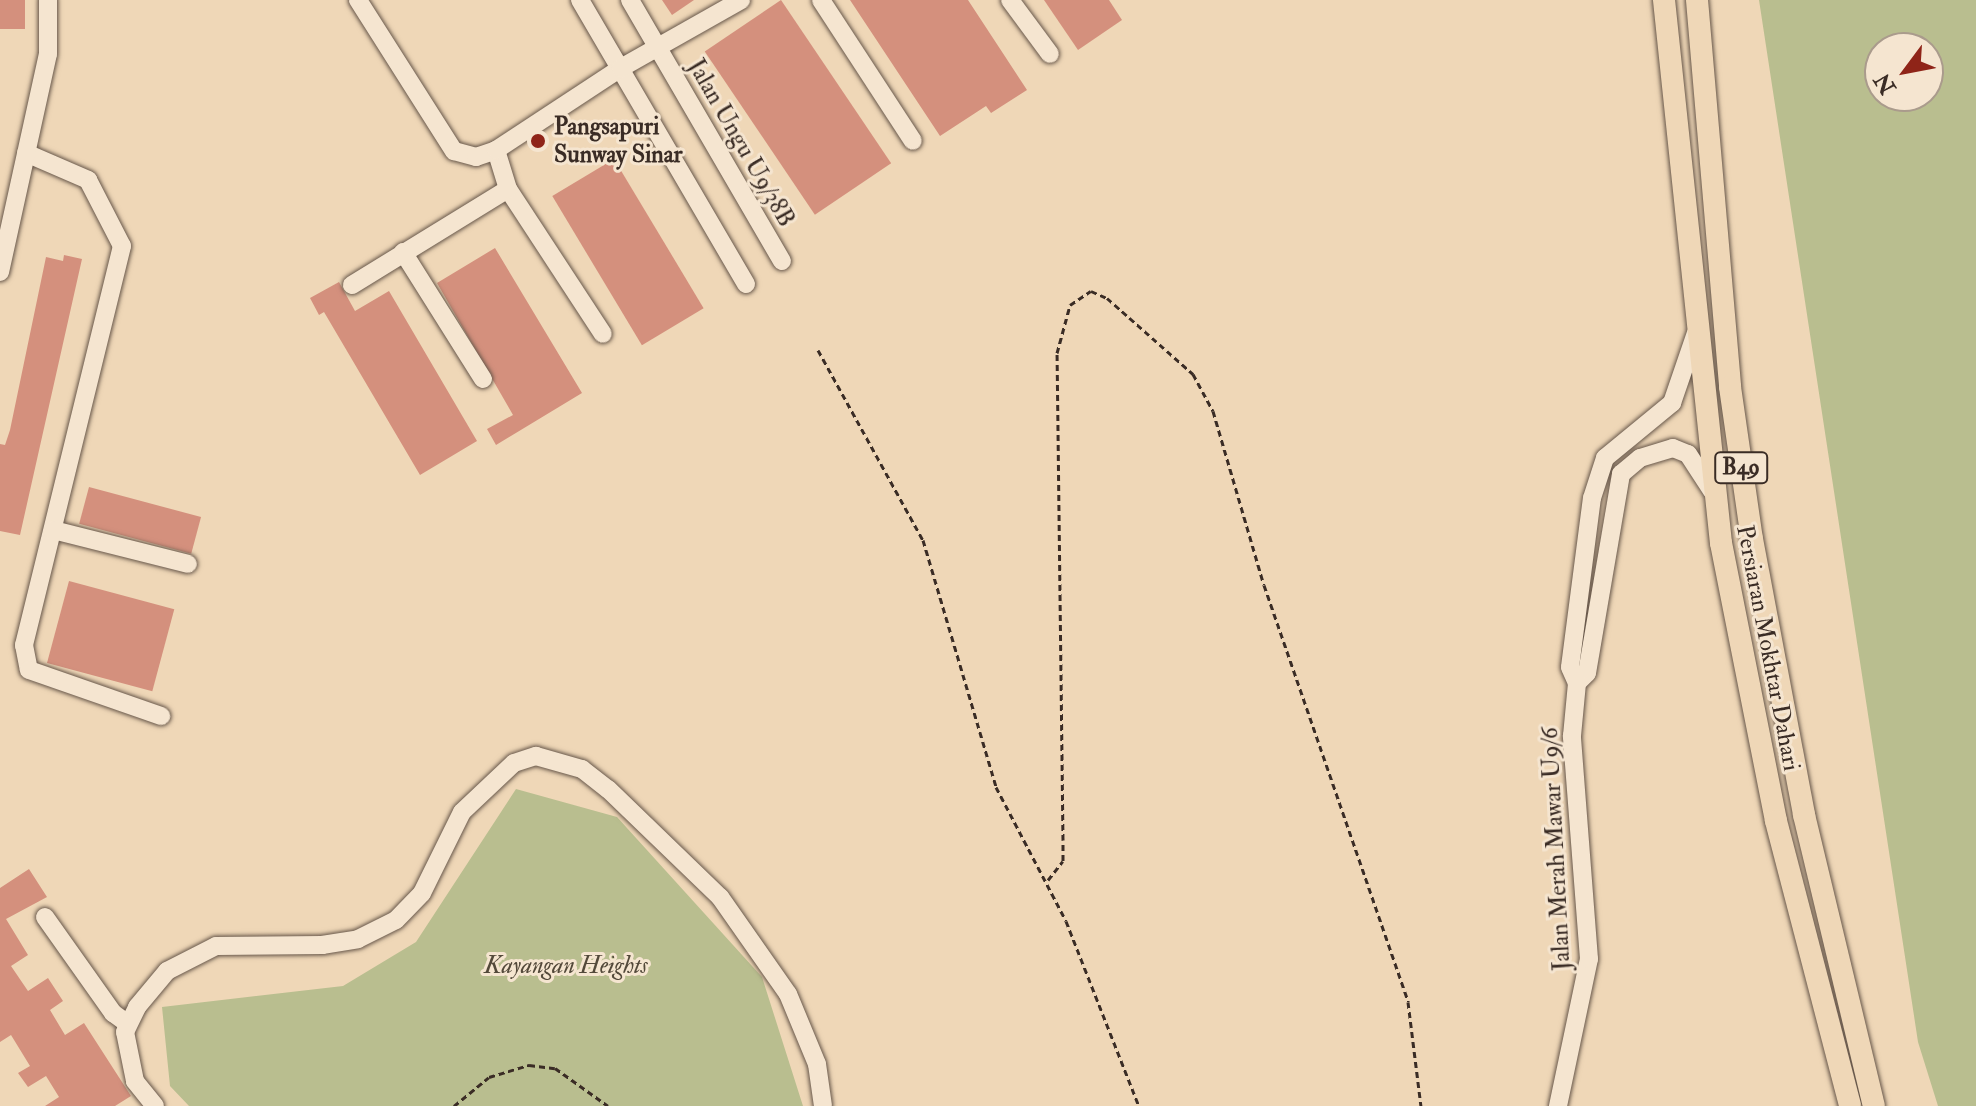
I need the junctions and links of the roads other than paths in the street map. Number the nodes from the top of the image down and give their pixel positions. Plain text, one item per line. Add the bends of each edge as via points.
1 (48, 0) edge
2 (358, 0) edge
3 (580, 0) edge
4 (630, 0) edge
5 (741, 0) edge
6 (821, 0) edge
7 (1010, 0) edge
8 (1664, 0) edge
9 (1697, 0) edge
10 (658, 48) junction
11 (1050, 54) dead end
12 (621, 68) junction
13 (913, 141) dead end
14 (496, 150) junction
15 (26, 153) junction
16 (508, 189) junction
17 (403, 252) junction
18 (782, 261) dead end
19 (0, 272) edge
20 (746, 284) dead end
21 (352, 285) dead end
22 (1696, 333) junction
23 (603, 334) dead end
24 (483, 379) dead end
25 (1715, 496) junction
26 (53, 530) junction
27 (188, 564) dead end
28 (1577, 683) junction
29 (161, 716) dead end
30 (45, 917) dead end
31 (127, 1023) junction
32 (155, 1106) edge
33 (823, 1106) edge
34 (1558, 1106) edge
35 (1850, 1106) edge
36 (1874, 1106) edge

1 - 15 street via 48,54
2 - 14 street via 454,151 476,157
3 - 12 street
4 - 10 street, Jalan Ungu U9/38B
5 - 10 street
6 - 13 street
7 - 11 street
8 - 22 main road, Persiaran Mokhtar Dahari / B49
9 - 36 main road, Persiaran Mokhtar Dahari / B49 via 1730,387 1752,539 1810,843
10 - 12 street
10 - 18 street, Jalan Ungu U9/38B
12 - 14 street
12 - 20 street
14 - 16 street
15 - 19 street
15 - 26 street via 88,180 122,246
16 - 17 street
16 - 23 street
17 - 21 street
17 - 24 street
22 - 25 main road, Persiaran Mokhtar Dahari / B49
22 - 28 street, Jalan Merah Mawar U9/6 via 1672,403 1605,458 1597,475 1570,667
25 - 28 street, Jalan Merah Mawar U9/6 via 1701,468 1673,448 1640,458 1621,474 1587,673
25 - 35 main road, Persiaran Mokhtar Dahari / B49 via 1753,719
26 - 27 street
26 - 29 street via 24,645 29,670
28 - 34 street, Jalan Merah Mawar U9/6 via 1572,736 1589,959
30 - 31 street via 113,1013
31 - 32 street via 127,1058 135,1081
31 - 33 street via 167,971 216,946 322,945 358,939 396,920 422,893 462,812 514,763 536,756 582,769 720,897 788,994 817,1064

